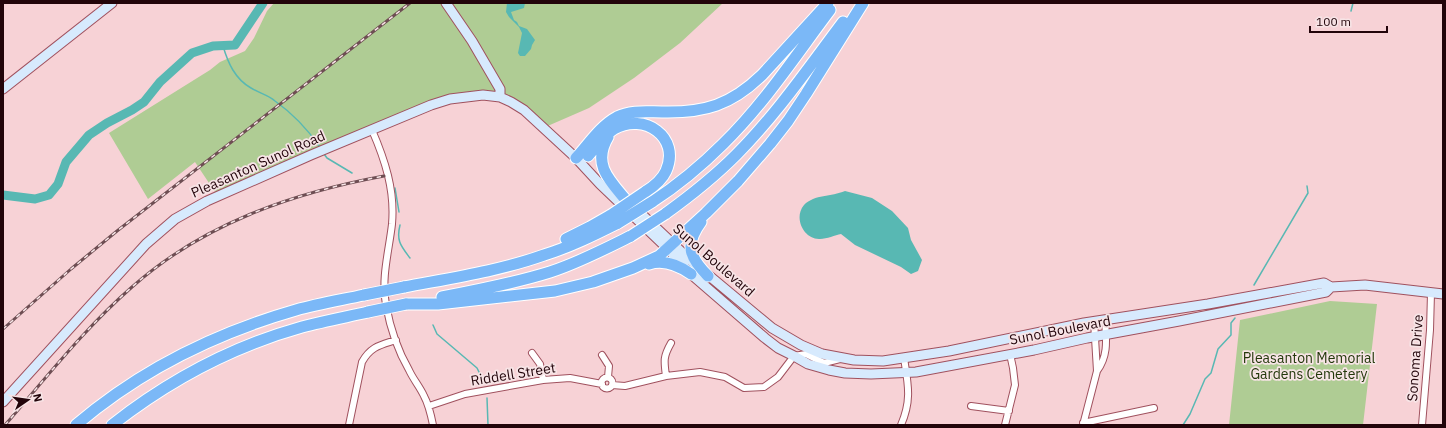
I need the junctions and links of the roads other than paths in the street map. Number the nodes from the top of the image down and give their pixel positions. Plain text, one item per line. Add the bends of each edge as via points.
1 (112, 3) edge
2 (446, 3) edge
3 (828, 3) edge
4 (835, 3) edge
5 (858, 3) edge
6 (863, 3) edge
7 (3, 89) edge
8 (500, 97) junction
9 (372, 130) junction
10 (613, 130) junction
11 (578, 161) junction
12 (626, 200) junction
13 (706, 213) junction
14 (614, 219) junction
15 (669, 245) junction
16 (691, 274) junction
17 (708, 276) junction
18 (606, 277) junction
19 (1331, 287) junction
20 (1297, 288) junction
21 (1431, 293) junction
22 (1443, 294) edge
23 (406, 304) junction
24 (1255, 306) junction
25 (1104, 320) junction
26 (1094, 321) junction
27 (1106, 334) junction
28 (1094, 336) junction
29 (396, 340) junction
30 (671, 344) dead end
31 (532, 353) dead end
32 (1010, 354) junction
33 (602, 355) dead end
34 (794, 356) junction
35 (904, 358) junction
36 (842, 359) junction
37 (1097, 371) junction
38 (906, 373) junction
39 (666, 376) junction
40 (608, 377) junction
41 (543, 380) junction
42 (602, 384) junction
43 (612, 385) junction
44 (3, 402) edge
45 (429, 406) junction
46 (971, 406) dead end
47 (1154, 408) dead end
48 (1009, 411) junction
49 (1083, 424) edge
50 (76, 425) edge
51 (112, 425) edge
52 (349, 425) edge
53 (433, 425) edge
54 (901, 425) edge
55 (1005, 425) edge
56 (1422, 425) edge

1 - 7 main road
2 - 8 main road via 500,89
3 - 11 highway via 762,75 740,94 726,102 698,111 635,112 616,118 600,131
4 - 14 highway, bridge via 747,119 704,163 652,202
5 - 23 highway, bridge via 758,131 715,176 665,214 631,236 551,272 520,281
6 - 13 highway via 788,121 754,164
8 - 9 main road, Pleasanton Sunol Road via 483,95 450,99
8 - 11 main road, Pleasanton Sunol Road via 524,110
9 - 29 street via 388,171 391,193 392,225 384,280 386,303
9 - 44 main road, Pleasanton Sunol Road via 202,204 175,219 146,244
10 - 11 highway
10 - 12 highway via 603,147 603,167 612,184
10 - 14 highway, bridge via 632,123 652,127 666,142 669,154 666,172 660,180
11 - 12 main road, Sunol Boulevard via 587,164
11 - 15 main road, Sunol Boulevard via 613,197
12 - 15 main road, Sunol Boulevard
13 - 15 highway
13 - 17 highway via 696,228 691,247 697,264
14 - 50 highway, bridge via 488,271 364,295 297,310 262,321 169,361 112,397
15 - 16 main road, Sunol Boulevard
15 - 17 main road, Sunol Boulevard
15 - 18 highway via 652,260
16 - 18 highway via 678,266 660,262
16 - 34 main road, Sunol Boulevard via 765,338
17 - 36 main road, Sunol Boulevard via 784,336 822,354
18 - 23 highway via 573,287 532,294 438,304
19 - 20 main road, Sunol Boulevard via 1324,283
19 - 21 main road, Sunol Boulevard via 1365,285
19 - 24 main road, Sunol Boulevard via 1326,292
20 - 24 main road via 1283,295 1258,299
20 - 25 main road, Sunol Boulevard
21 - 22 main road, Sunol Boulevard
21 - 56 street, Sonoma Drive
23 - 51 highway, bridge via 301,327 239,350 179,380
24 - 27 main road, Sunol Boulevard
25 - 26 main road, Sunol Boulevard
25 - 27 street
26 - 28 street
26 - 35 main road, Sunol Boulevard
27 - 28 main road, Sunol Boulevard
27 - 37 street via 1107,344 1101,366
28 - 32 main road, Sunol Boulevard
28 - 37 street
29 - 45 street via 402,357
29 - 52 street via 366,354 362,362
30 - 39 street via 665,353
31 - 41 street via 540,364
32 - 38 main road, Sunol Boulevard
32 - 48 street via 1015,385
33 - 40 street via 609,366
34 - 36 street, Sunol Boulevard via 806,354 824,363
34 - 38 main road, Sunol Boulevard via 821,369 845,373
34 - 39 street via 778,376 764,387 744,388 725,377 700,372
35 - 36 main road, Sunol Boulevard via 883,361
35 - 38 street
37 - 49 street
38 - 54 street via 909,398
39 - 43 street via 625,386
40 - 42 street via 603,379
40 - 43 street via 613,381
41 - 42 street, Riddell Street via 570,378
41 - 45 street, Riddell Street via 470,393
42 - 43 street via 606,388
45 - 53 street
46 - 48 street
47 - 49 street
48 - 55 street

